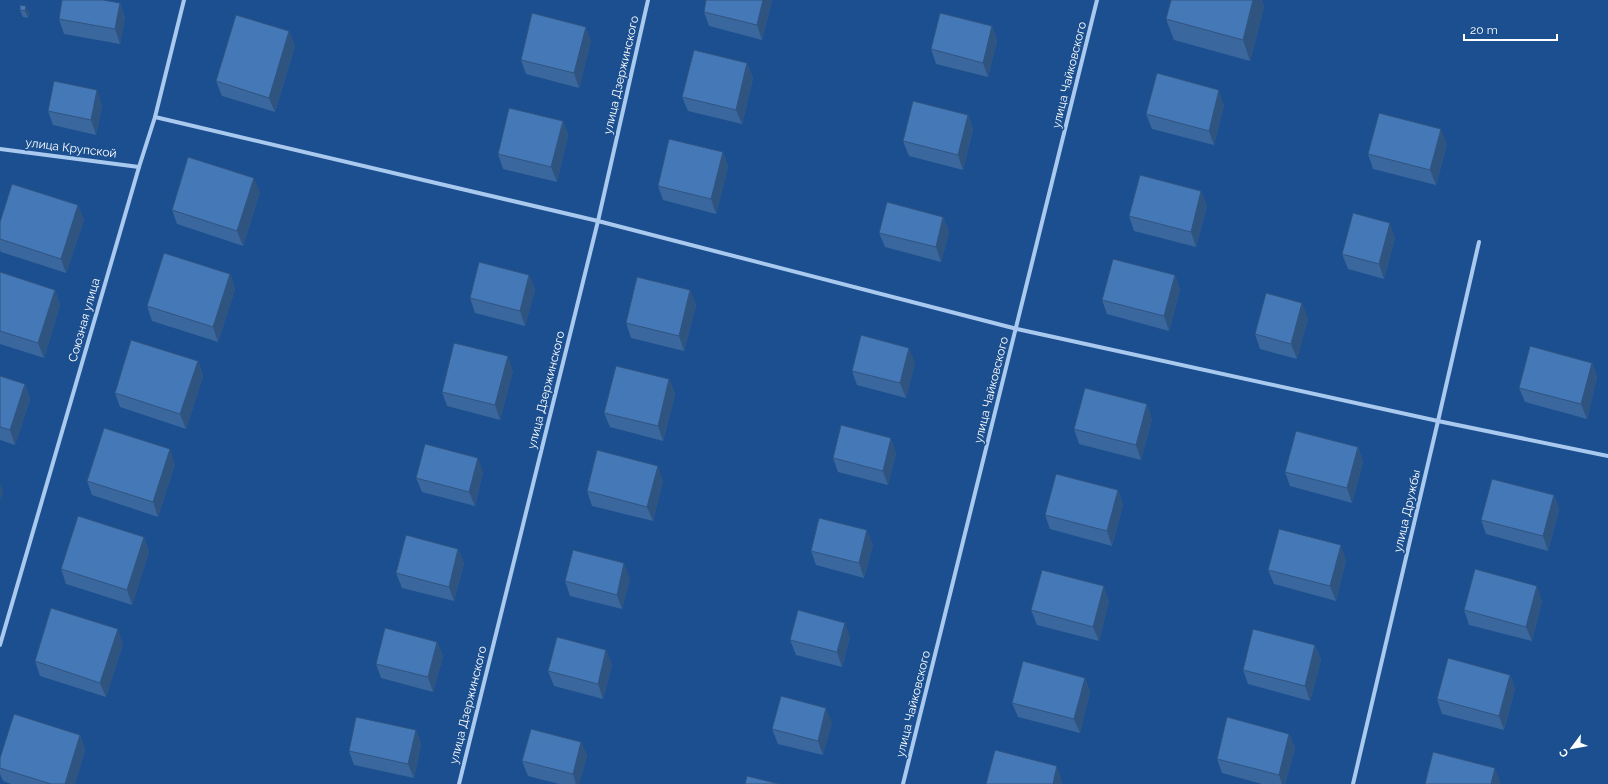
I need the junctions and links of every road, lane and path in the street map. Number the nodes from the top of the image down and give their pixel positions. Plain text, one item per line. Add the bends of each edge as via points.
1 (184, 0) edge
2 (648, 0) edge
3 (1097, 0) edge
4 (155, 117) junction
5 (0, 149) edge
6 (139, 167) junction
7 (598, 221) junction
8 (1479, 242) dead end
9 (1017, 329) junction
10 (1438, 421) junction
11 (1608, 456) edge
12 (0, 645) edge
13 (459, 784) edge
14 (903, 784) edge
15 (1353, 784) edge

1 - 4 street, Союзная улица
2 - 7 street, улица Дзержинского
3 - 9 street, улица Чайковского
4 - 6 street, Союзная улица
4 - 7 street
5 - 6 street, улица Крупской
6 - 12 street, Союзная улица
7 - 9 street
7 - 13 street, улица Дзержинского
8 - 10 street, улица Дружбы
9 - 10 street
9 - 14 street, улица Чайковского
10 - 11 street
10 - 15 street, улица Дружбы

